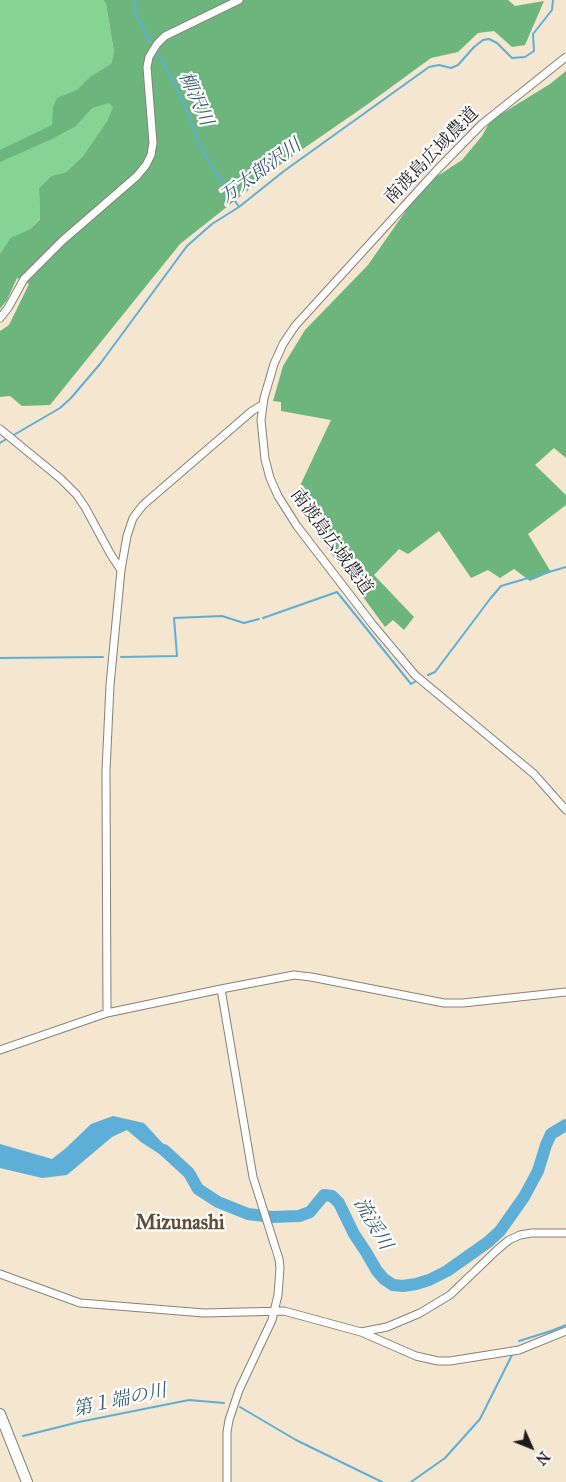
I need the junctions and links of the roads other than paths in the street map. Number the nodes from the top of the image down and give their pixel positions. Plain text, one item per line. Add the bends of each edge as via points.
1 (239, 0) edge
2 (566, 57) edge
3 (0, 318) edge
4 (262, 405) junction
5 (0, 429) edge
6 (121, 570) junction
7 (566, 810) edge
8 (221, 989) junction
9 (566, 992) edge
10 (107, 1014) junction
11 (0, 1050) edge
12 (566, 1233) edge
13 (0, 1274) edge
14 (274, 1311) junction
15 (566, 1331) edge
16 (361, 1332) junction
17 (0, 1414) edge
18 (27, 1482) edge
19 (227, 1482) edge

1 - 3 street via 166,36 157,44 147,67 153,143 146,165 24,278
2 - 4 street, 南渡島広域農道 via 482,124 295,326 274,364
4 - 6 street via 138,510 130,524
4 - 7 street, 南渡島広域農道 via 262,440 270,478 297,526 415,675 534,774
5 - 6 street via 76,494
6 - 10 street via 106,771
8 - 9 street via 294,975 444,1003
8 - 10 street
8 - 14 street via 246,1142 257,1192 279,1260
10 - 11 street
12 - 16 street via 520,1234 497,1250 450,1295 387,1326
13 - 14 street via 86,1303 204,1313
14 - 16 street
14 - 19 street via 232,1410 227,1432
15 - 16 street via 519,1350 444,1361 416,1356
17 - 18 highway

